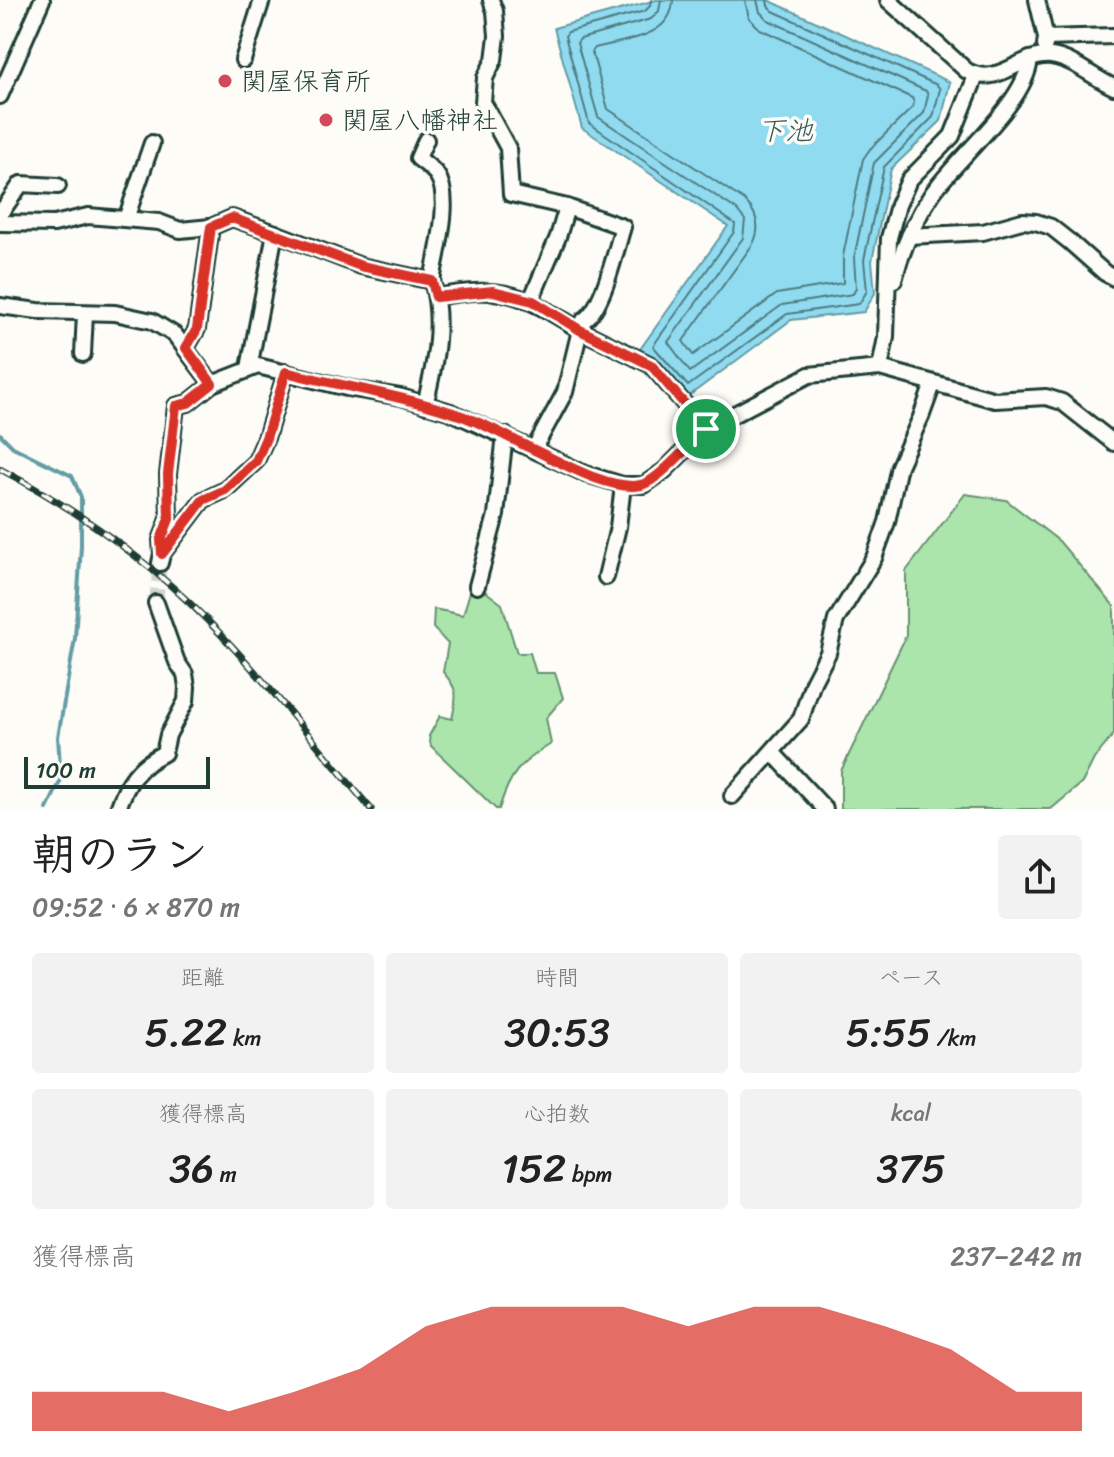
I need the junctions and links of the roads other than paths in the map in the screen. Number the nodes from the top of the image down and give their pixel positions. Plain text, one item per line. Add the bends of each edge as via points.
1 (42, 0) edge
2 (262, 0) edge
3 (491, 0) edge
4 (888, 0) edge
5 (1037, 0) edge
6 (1114, 36) edge
7 (1046, 38) junction
8 (1036, 58) junction
9 (243, 60) dead end
10 (976, 76) junction
11 (2, 87) edge
12 (1114, 87) edge
13 (426, 140) dead end
14 (152, 143) dead end
15 (58, 186) dead end
16 (567, 207) junction
17 (0, 214) edge
18 (126, 219) junction
19 (0, 223) edge
20 (211, 227) junction
21 (275, 233) junction
22 (909, 236) junction
23 (1114, 278) edge
24 (432, 281) junction
25 (436, 297) junction
26 (887, 298) junction
27 (531, 300) junction
28 (0, 306) edge
29 (85, 314) junction
30 (580, 330) junction
31 (186, 348) junction
32 (83, 354) dead end
33 (249, 368) junction
34 (880, 368) junction
35 (286, 372) junction
36 (212, 384) junction
37 (933, 384) junction
38 (425, 405) junction
39 (706, 429) junction
40 (505, 435) junction
41 (1114, 443) edge
42 (534, 449) junction
43 (623, 485) junction
44 (606, 577) dead end
45 (477, 586) dead end
46 (156, 603) tunnel mouth
47 (772, 752) junction
48 (732, 796) dead end
49 (118, 809) edge
50 (825, 809) edge

1 - 11 street
2 - 9 street
3 - 16 street via 497,36 483,102 508,148 511,194
4 - 10 street
5 - 7 street
6 - 7 street
7 - 8 street
8 - 10 street via 996,75
8 - 12 street via 1067,60
8 - 22 street via 1008,108 932,193
10 - 26 street via 952,136 909,180 898,205 889,238
13 - 24 street via 418,158 438,176 443,199
14 - 18 street
15 - 17 street via 21,184
16 - 27 street
16 - 30 street via 623,227 591,316
18 - 19 street via 88,216 54,224
18 - 20 street via 180,230
20 - 21 street via 232,218
20 - 31 street via 197,329
21 - 24 street via 361,266
21 - 33 street
22 - 23 street via 983,232 1036,222 1051,227
22 - 26 street
24 - 25 street
25 - 27 street via 493,291
25 - 38 street via 438,338
26 - 34 street
27 - 30 street
28 - 29 street
29 - 31 street via 115,313 152,321
29 - 32 street
30 - 39 street via 651,365
30 - 42 street via 565,392
31 - 36 street
33 - 35 street
33 - 36 street
34 - 37 street
34 - 39 street via 809,375
35 - 36 street via 256,461 225,490 203,500 161,558 169,519 176,406
35 - 38 street
37 - 41 street via 995,400 1046,397 1062,402
37 - 47 street via 899,466 874,558 836,620 801,719
38 - 40 street
39 - 43 street via 644,485
40 - 42 street
40 - 45 street via 496,515
42 - 43 street
43 - 44 street
46 - 49 street via 185,674 186,701 164,753 129,780
47 - 48 street
47 - 50 street

